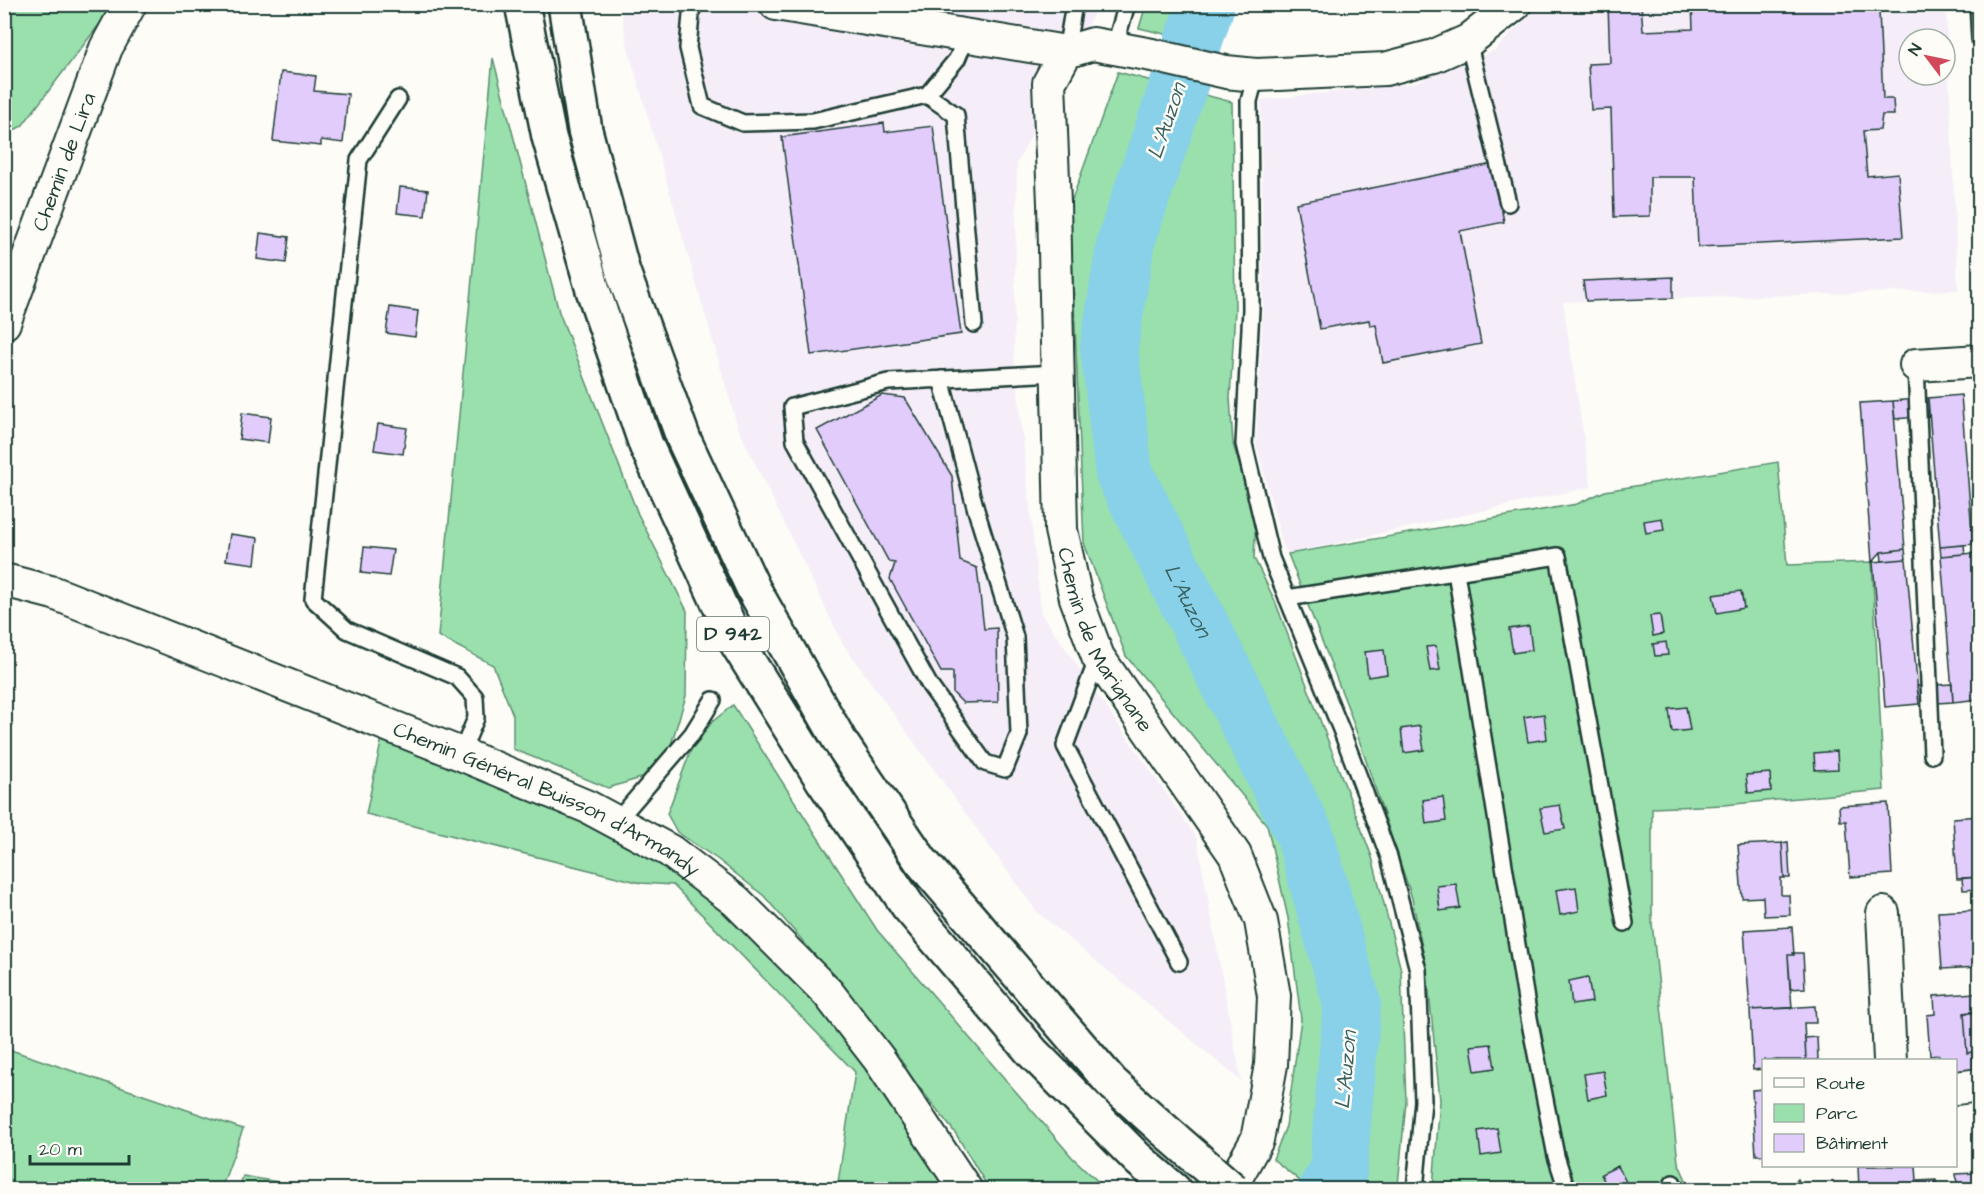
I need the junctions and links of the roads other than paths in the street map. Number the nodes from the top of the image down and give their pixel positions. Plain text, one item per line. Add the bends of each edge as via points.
1 (130, 4) edge
2 (522, 4) edge
3 (565, 4) edge
4 (692, 4) edge
5 (776, 4) edge
6 (1074, 4) edge
7 (1128, 4) edge
8 (1515, 4) edge
9 (1978, 4) edge
10 (967, 35) junction
11 (1980, 39) edge
12 (1468, 41) junction
13 (1114, 48) junction
14 (1066, 52) junction
15 (1241, 73) junction
16 (927, 95) junction
17 (398, 99) dead end
18 (1508, 203) dead end
19 (4, 323) edge
20 (974, 324) dead end
21 (1980, 361) edge
22 (1916, 366) joint
23 (1057, 373) junction
24 (941, 379) junction
25 (1456, 572) junction
26 (4, 580) edge
27 (1287, 598) junction
28 (1098, 657) junction
29 (713, 700) dead end
30 (461, 754) junction
31 (1932, 754) dead end
32 (616, 822) junction
33 (1883, 913) dead end
34 (1624, 924) dead end
35 (1179, 962) dead end
36 (1890, 1059) edge
37 (1980, 1085) edge
38 (1957, 1088) edge
39 (966, 1190) edge
40 (1174, 1190) edge
41 (1231, 1190) edge
42 (1414, 1190) edge
43 (1567, 1190) edge

1 - 19 street, Chemin de Lira via 106,48
2 - 40 main road, D 942 via 549,137 593,290 646,445 738,645 908,906 1032,1052 1137,1159
3 - 41 main road, D 942, bridge via 585,130 623,272 684,440 754,590 841,743 921,861 1111,1082
4 - 16 lane via 688,48 702,106 743,123 813,122
5 - 10 street
6 - 14 lane
7 - 13 lane
8 - 12 street
9 - 11 lane
10 - 14 street
10 - 16 lane via 957,59
12 - 15 street via 1434,56 1385,69
12 - 18 lane
13 - 14 street via 1093,44
13 - 15 street
14 - 23 street, Chemin de Marignane via 1049,83
15 - 27 lane via 1249,102 1251,309 1244,444 1271,558
16 - 20 lane via 956,115
17 - 30 lane via 359,160 313,599 347,630 457,677 475,697 476,718
21 - 22 street
22 - 31 lane
23 - 24 lane
23 - 28 street, Chemin de Marignane via 1060,530 1076,598
24 - 24 lane via 888,382 792,407 795,441 930,686 985,763 1005,769 1019,734 1014,638
25 - 27 lane
25 - 34 lane via 1558,556
25 - 43 lane via 1529,1018 1556,1156
26 - 30 street, Chemin Général Buisson d'Armandy via 54,593
27 - 42 lane via 1389,856 1418,970 1423,1101
28 - 35 lane via 1065,746
28 - 41 street, Chemin de Marignane via 1235,855 1261,921 1274,996 1271,1065 1257,1140
29 - 32 lane via 692,734
30 - 32 street, Chemin Général Buisson d'Armandy
32 - 39 street, Chemin Général Buisson d'Armandy via 670,851 736,901 820,985 879,1059
33 - 36 street
37 - 38 street

